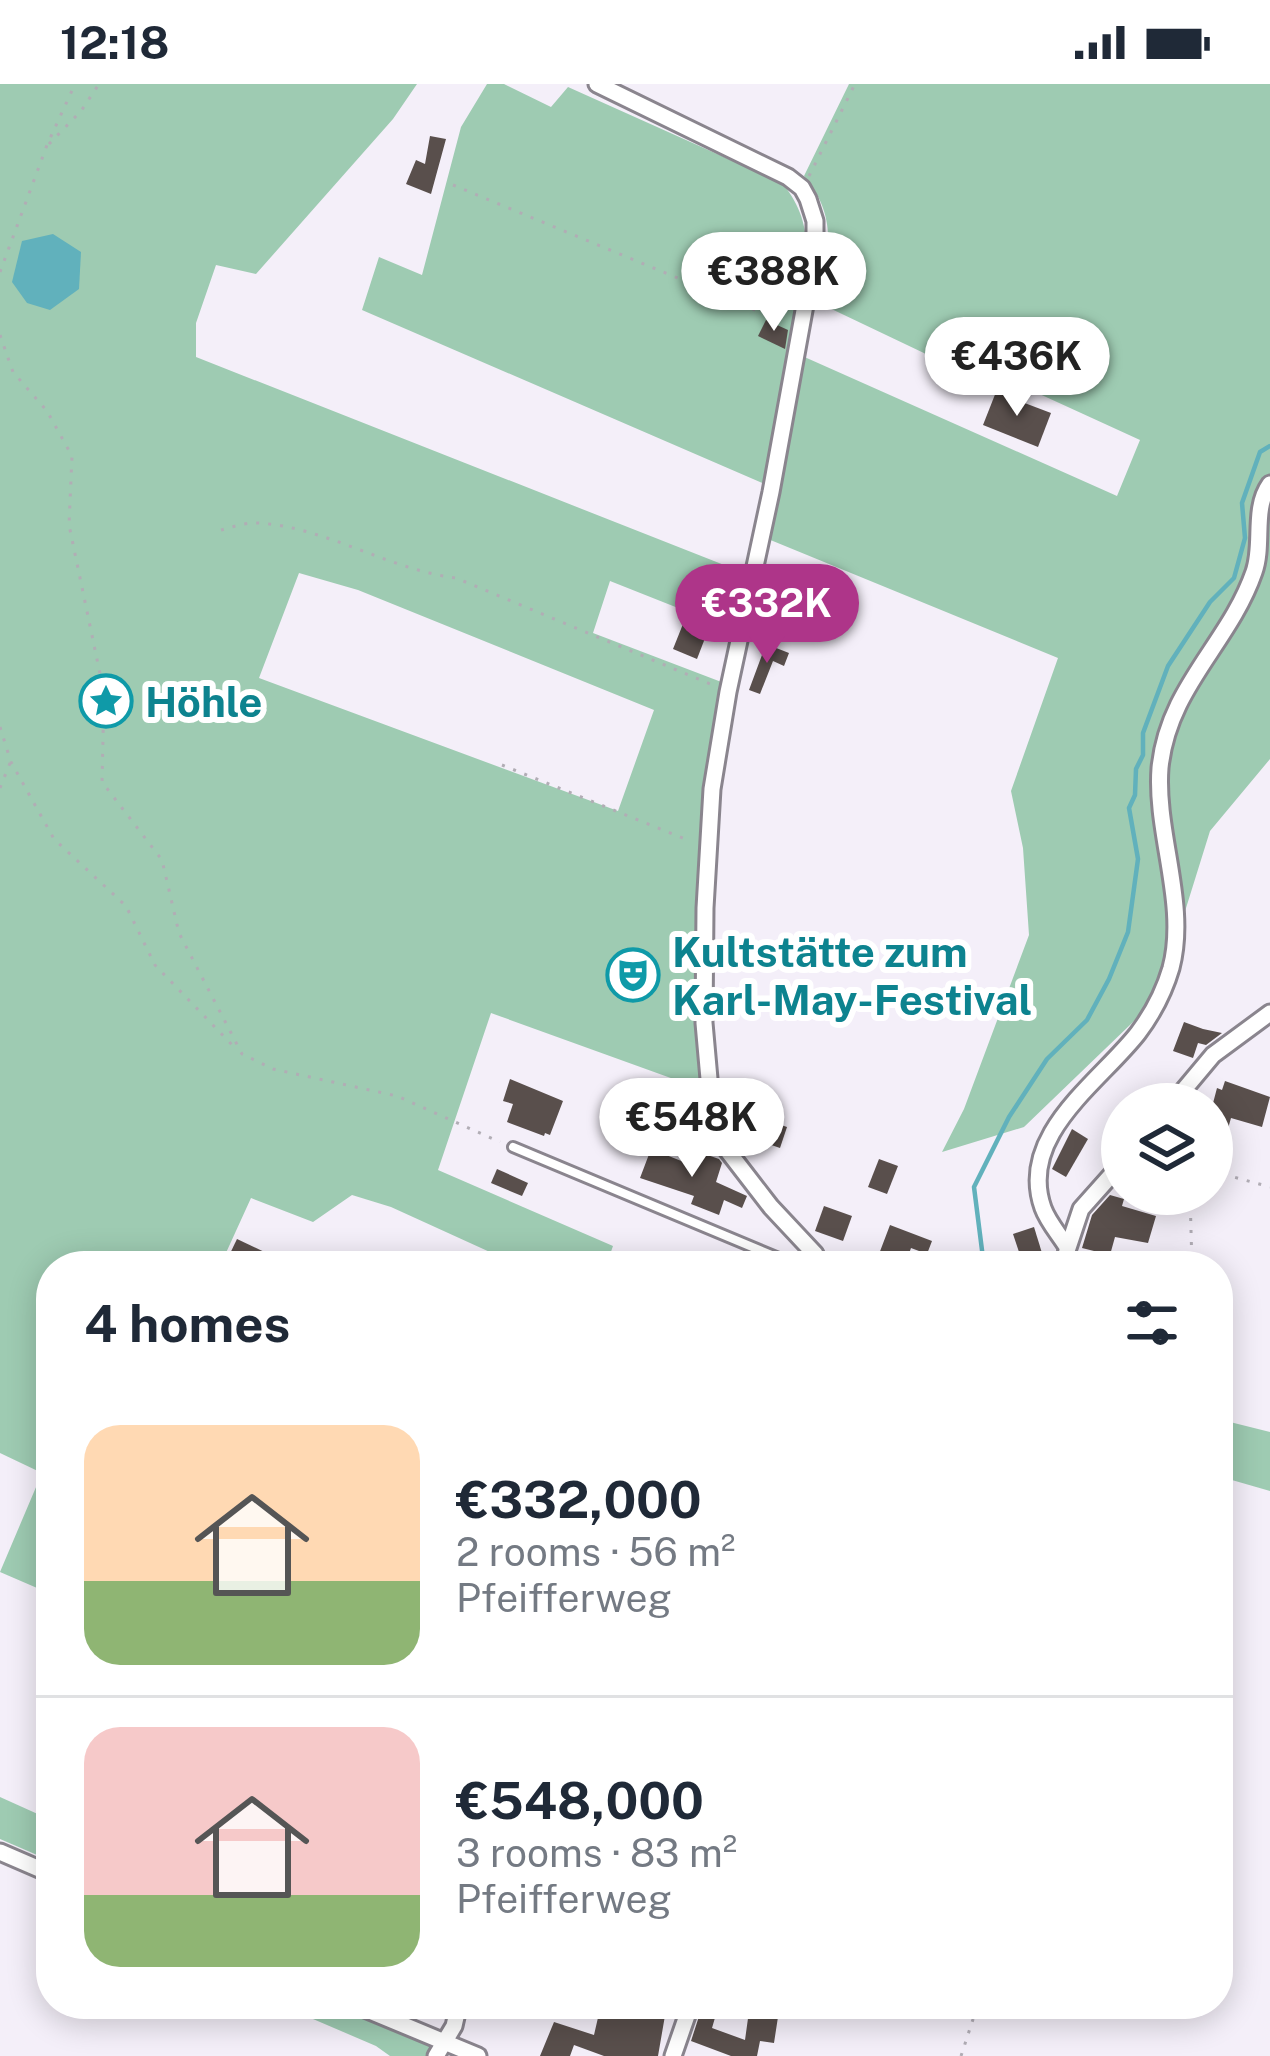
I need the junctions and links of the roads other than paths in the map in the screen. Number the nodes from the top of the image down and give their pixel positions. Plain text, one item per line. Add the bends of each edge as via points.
1 (597, 84) edge
2 (1270, 484) edge
3 (1270, 1013) edge
4 (1190, 1083) edge
5 (513, 1147) road end
6 (1101, 1187) edge
7 (1067, 1246) junction
8 (762, 1251) edge
9 (812, 1251) edge
10 (1066, 1251) edge
11 (0, 1852) edge
12 (36, 1868) edge
13 (381, 2019) edge
14 (453, 2019) edge
15 (686, 2019) edge
16 (441, 2050) edge
17 (478, 2056) edge
18 (673, 2056) edge

1 - 9 street via 788,177 802,188 815,221 802,330 712,789 704,1023 710,1090 727,1150
2 - 7 street via 1256,568 1169,722 1160,811 1175,926 1160,1000 1066,1109 1042,1159 1044,1212
3 - 4 street
5 - 8 lane
6 - 7 street via 1081,1209
7 - 10 street
11 - 12 street
13 - 16 street
14 - 16 street
15 - 18 street
16 - 17 street

